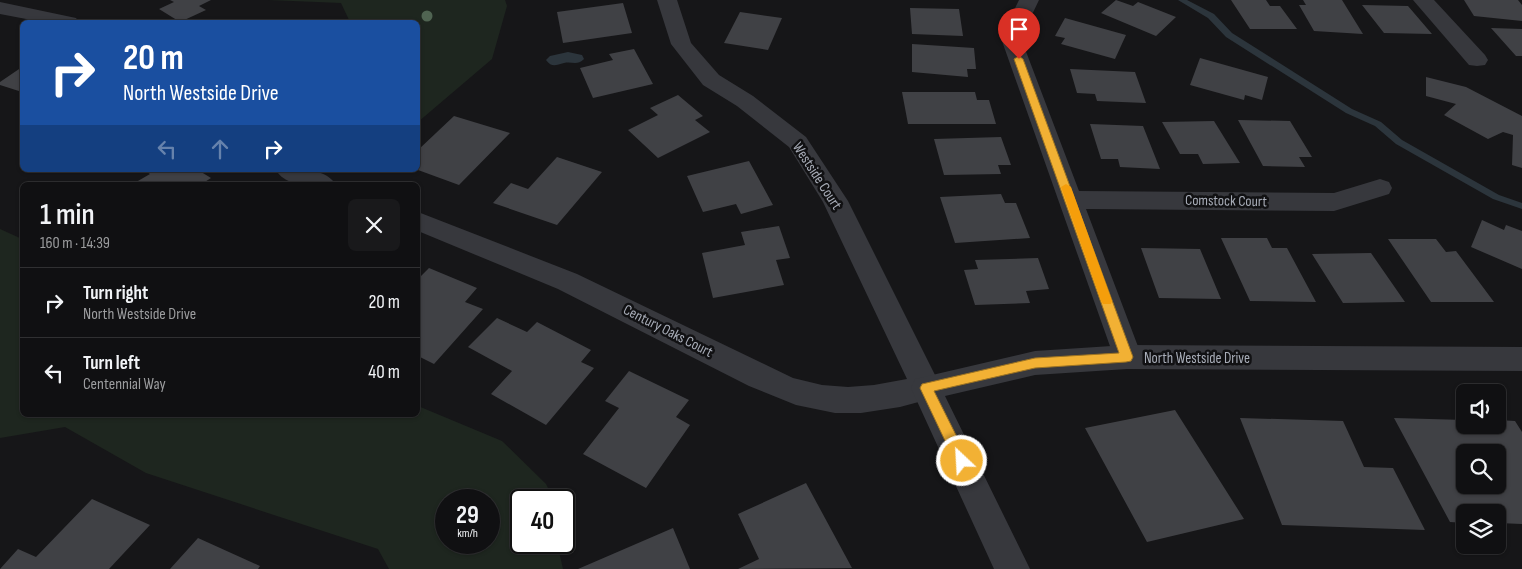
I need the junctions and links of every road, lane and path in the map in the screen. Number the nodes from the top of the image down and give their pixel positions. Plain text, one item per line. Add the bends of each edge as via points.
1 (667, 0) edge
2 (1029, 0) edge
3 (1423, 0) edge
4 (0, 8) edge
5 (59, 20) edge
6 (1478, 60) dead end
7 (293, 172) edge
8 (317, 182) edge
9 (1380, 188) dead end
10 (1071, 200) junction
11 (420, 222) edge
12 (1126, 357) junction
13 (1522, 359) edge
14 (926, 388) junction
15 (1012, 569) edge

1 - 14 street, Westside Court via 681,44 711,80 745,101 798,142 835,201
2 - 10 street via 1012,41
3 - 6 street
4 - 5 street
7 - 8 street
9 - 10 street, Comstock Court via 1334,202
10 - 12 street
11 - 14 street, Century Oaks Court via 547,272 793,392 857,400
12 - 13 street, North Westside Drive
12 - 14 street, North Westside Drive via 1035,363
14 - 15 street

